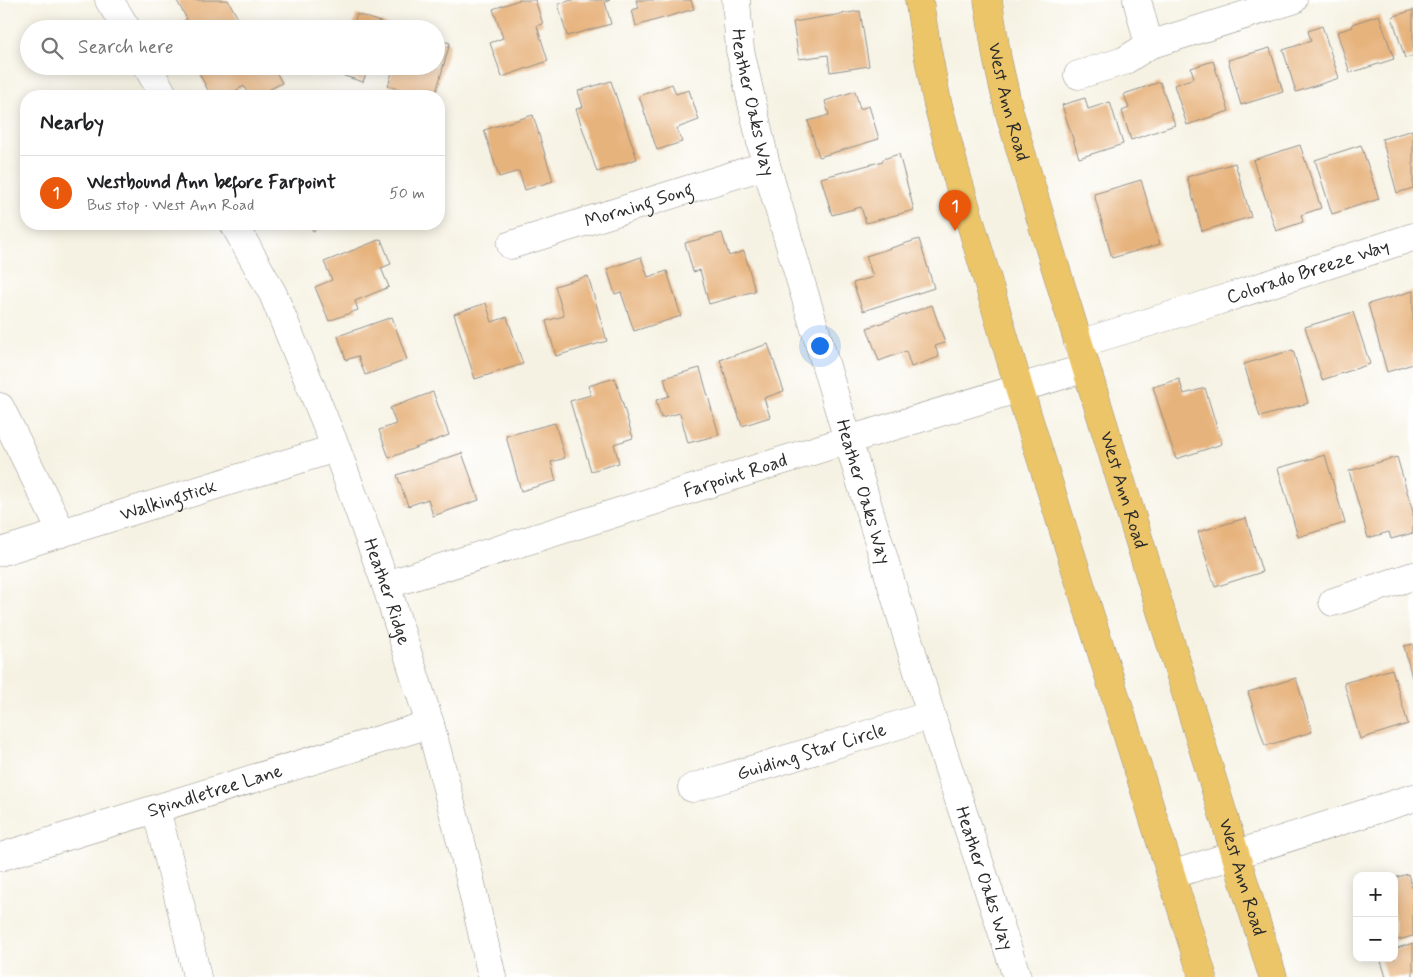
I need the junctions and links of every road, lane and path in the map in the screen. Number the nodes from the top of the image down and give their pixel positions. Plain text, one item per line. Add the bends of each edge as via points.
1 (109, 0) edge
2 (736, 0) edge
3 (919, 0) edge
4 (988, 0) edge
5 (1137, 0) edge
6 (1293, 0) edge
7 (121, 20) edge
8 (1149, 45) junction
9 (1078, 74) dead end
10 (152, 75) edge
11 (161, 90) edge
12 (766, 165) junction
13 (237, 230) edge
14 (1413, 237) edge
15 (511, 244) dead end
16 (1082, 356) junction
17 (1020, 388) junction
18 (0, 407) edge
19 (848, 440) junction
20 (336, 448) junction
21 (62, 533) junction
22 (0, 552) edge
23 (1413, 576) edge
24 (386, 585) junction
25 (1333, 602) dead end
26 (931, 715) junction
27 (430, 724) junction
28 (692, 788) dead end
29 (1413, 798) edge
30 (156, 809) junction
31 (1235, 856) junction
32 (0, 857) edge
33 (1171, 875) junction
34 (197, 977) edge
35 (492, 977) edge
36 (1017, 977) edge
37 (1203, 977) edge
38 (1273, 977) edge

1 - 7 street
2 - 12 street, Heather Oaks Way via 740,50
3 - 17 main road via 937,101
4 - 16 main road, West Ann Road via 1009,111
5 - 8 street
6 - 8 street
8 - 9 street via 1124,60
10 - 11 street
12 - 15 street, Morning Song
12 - 19 street, Heather Oaks Way
13 - 20 street, Heather Ridge via 272,294
14 - 16 street, Colorado Breeze Way via 1202,306
16 - 17 street, Farpoint Road
16 - 31 main road, West Ann Road
17 - 19 street, Farpoint Road
17 - 33 main road
18 - 21 street
19 - 24 street, Farpoint Road
19 - 26 street, Heather Oaks Way
20 - 21 street, Walkingstick
20 - 24 street, Heather Ridge
21 - 22 street, Walkingstick
23 - 25 street
24 - 27 street, Heather Ridge
26 - 28 street, Guiding Star Circle
26 - 36 street, Heather Oaks Way
27 - 30 street, Spindletree Lane
27 - 35 street, Heather Ridge
29 - 31 street
30 - 32 street, Spindletree Lane
30 - 34 street
31 - 33 street
31 - 38 main road, West Ann Road
33 - 37 main road

